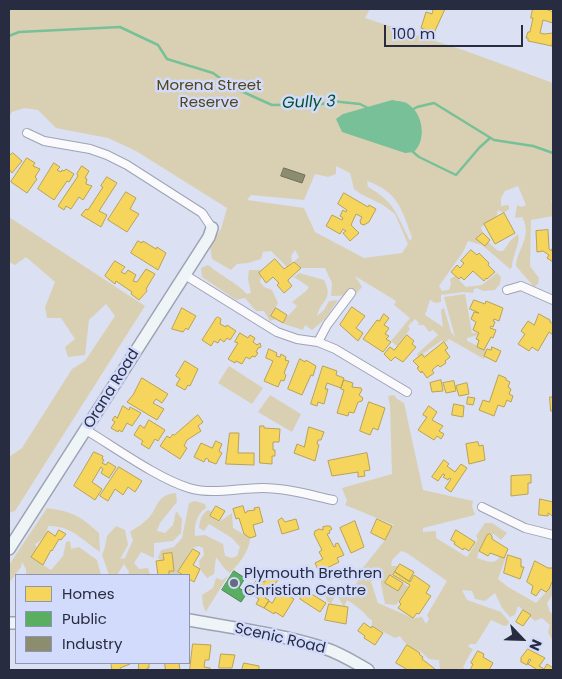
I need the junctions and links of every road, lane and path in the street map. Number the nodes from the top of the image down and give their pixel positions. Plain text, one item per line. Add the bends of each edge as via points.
1 (27, 133) dead end
2 (212, 228) joint
3 (185, 275) junction
4 (517, 278) dead end
5 (521, 286) junction
6 (507, 290) dead end
7 (351, 293) dead end
8 (553, 300) edge
9 (318, 342) junction
10 (407, 392) dead end
11 (86, 430) junction
12 (333, 500) dead end
13 (482, 507) dead end
14 (553, 535) edge
15 (9, 549) edge
16 (190, 620) edge
17 (368, 670) edge

1 - 2 street via 44,141 107,155 202,213
2 - 3 street, Orana Road
3 - 9 street via 277,332
3 - 11 street, Orana Road
4 - 5 street
5 - 6 street
5 - 8 street
7 - 9 street
9 - 10 street via 340,351
11 - 12 street via 162,476 189,488 214,491 283,489
11 - 15 street, Orana Road
13 - 14 street via 525,528
16 - 17 street, Scenic Road via 324,648

